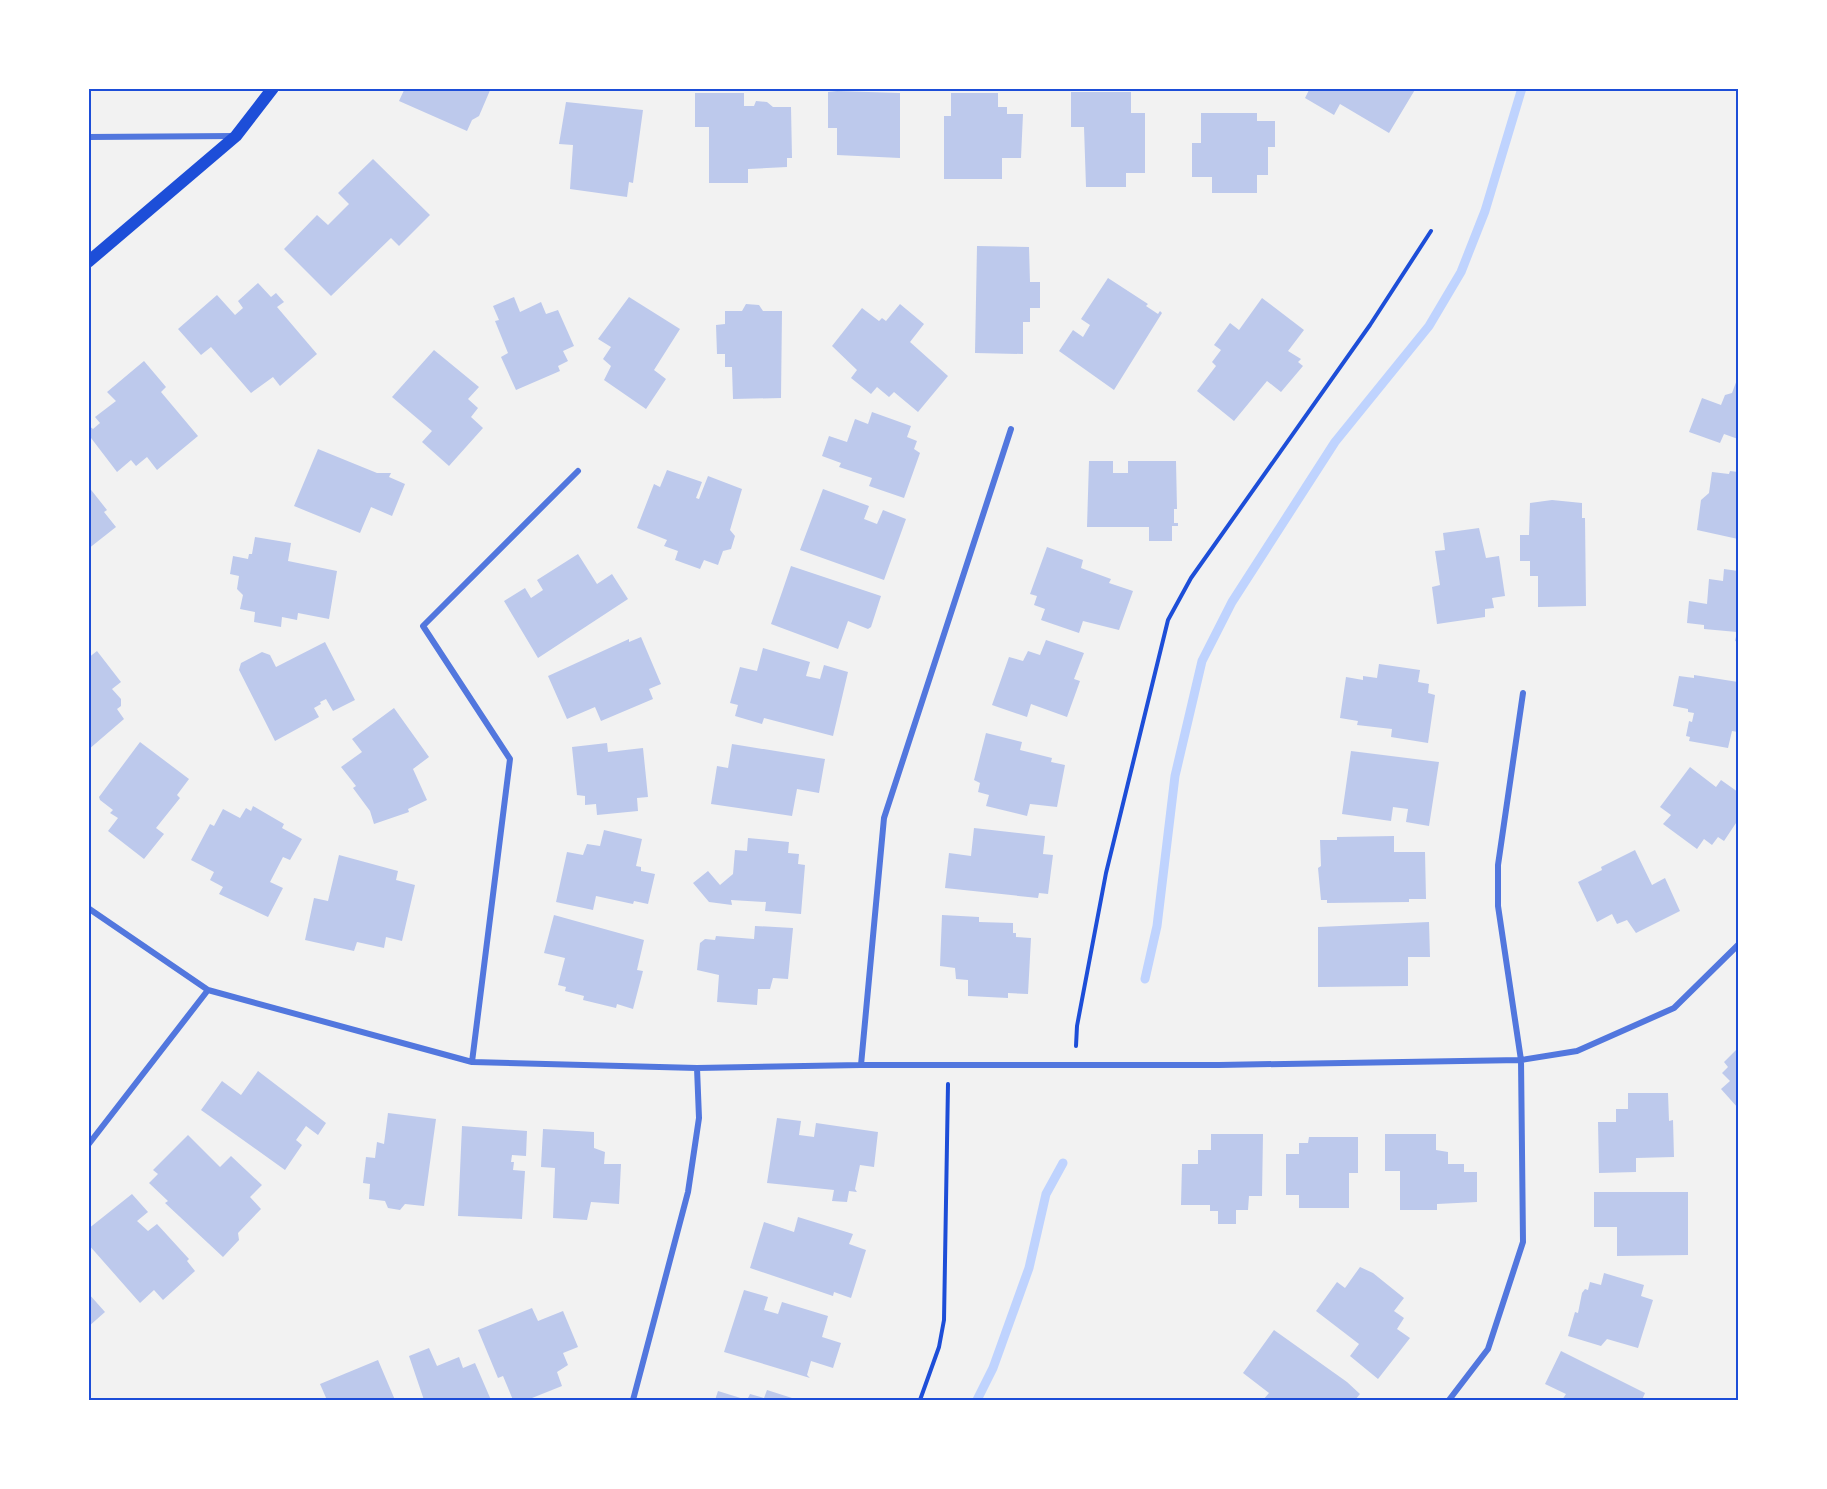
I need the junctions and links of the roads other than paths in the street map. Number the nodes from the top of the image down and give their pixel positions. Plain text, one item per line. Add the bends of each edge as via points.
1 (273, 88) edge
2 (236, 136) junction
3 (88, 137) edge
4 (88, 262) edge
5 (1011, 429) dead end
6 (578, 471) dead end
7 (1523, 693) dead end
8 (88, 908) edge
9 (1738, 945) edge
10 (208, 990) junction
11 (1521, 1060) junction
12 (472, 1062) junction
13 (861, 1065) junction
14 (697, 1068) junction
15 (88, 1145) edge
16 (633, 1401) edge
17 (1449, 1401) edge

1 - 2 main road
2 - 3 street
2 - 4 main road
5 - 13 street via 884,818
6 - 12 street via 423,626 510,759
7 - 11 street via 1498,865 1498,906
8 - 10 street
9 - 11 street via 1674,1008 1577,1051
10 - 12 street
10 - 15 street
11 - 13 street
11 - 17 street via 1523,1242 1488,1350
12 - 14 street
13 - 14 street
14 - 16 street via 699,1118 688,1192

